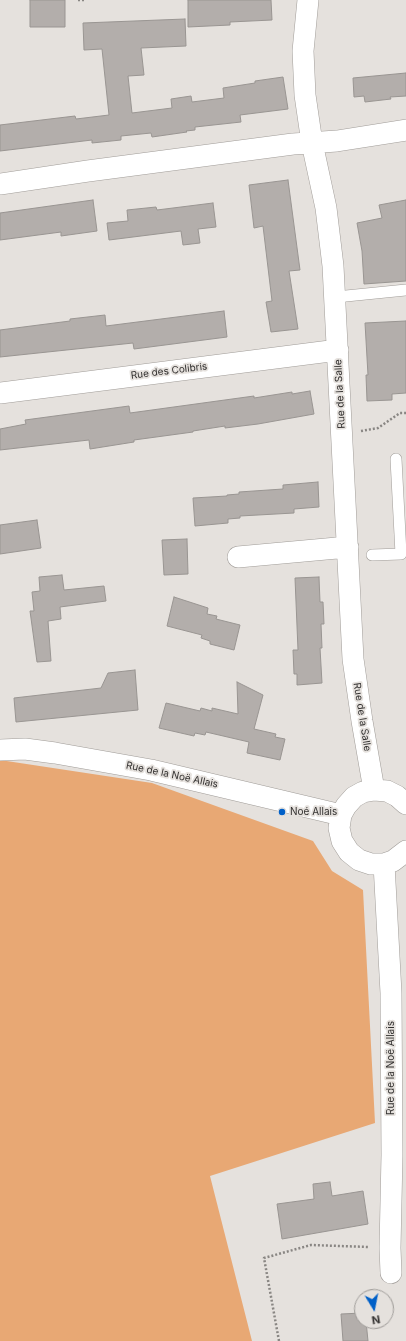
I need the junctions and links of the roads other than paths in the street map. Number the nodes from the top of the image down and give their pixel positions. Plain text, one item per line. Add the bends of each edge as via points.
1 (308, 0) edge
2 (406, 130) edge
3 (312, 143) junction
4 (0, 184) edge
5 (406, 290) edge
6 (336, 297) junction
7 (338, 350) junction
8 (0, 393) edge
9 (396, 459) dead end
10 (348, 547) junction
11 (372, 555) dead end
12 (238, 557) dead end
13 (0, 750) edge
14 (374, 790) junction
15 (406, 804) edge
16 (341, 816) junction
17 (399, 858) edge
18 (391, 1273) dead end

1 - 3 street, Rue de la Salle via 302,51
2 - 3 street
3 - 4 street
3 - 6 street, Rue de la Salle via 326,208
5 - 6 lane
6 - 7 street, Rue de la Salle
7 - 8 street, Rue des Colibris
7 - 10 street, Rue de la Salle
9 - 11 lane via 401,554
10 - 12 street
10 - 14 street, Rue de la Salle via 353,659
13 - 16 street, Rue de la Noë Allais via 55,752 151,770
14 - 15 street via 398,796
14 - 16 street via 354,797
16 - 17 street via 339,828 342,841 349,852 359,860 371,864
17 - 18 street, Rue de la Noë Allais via 391,992

